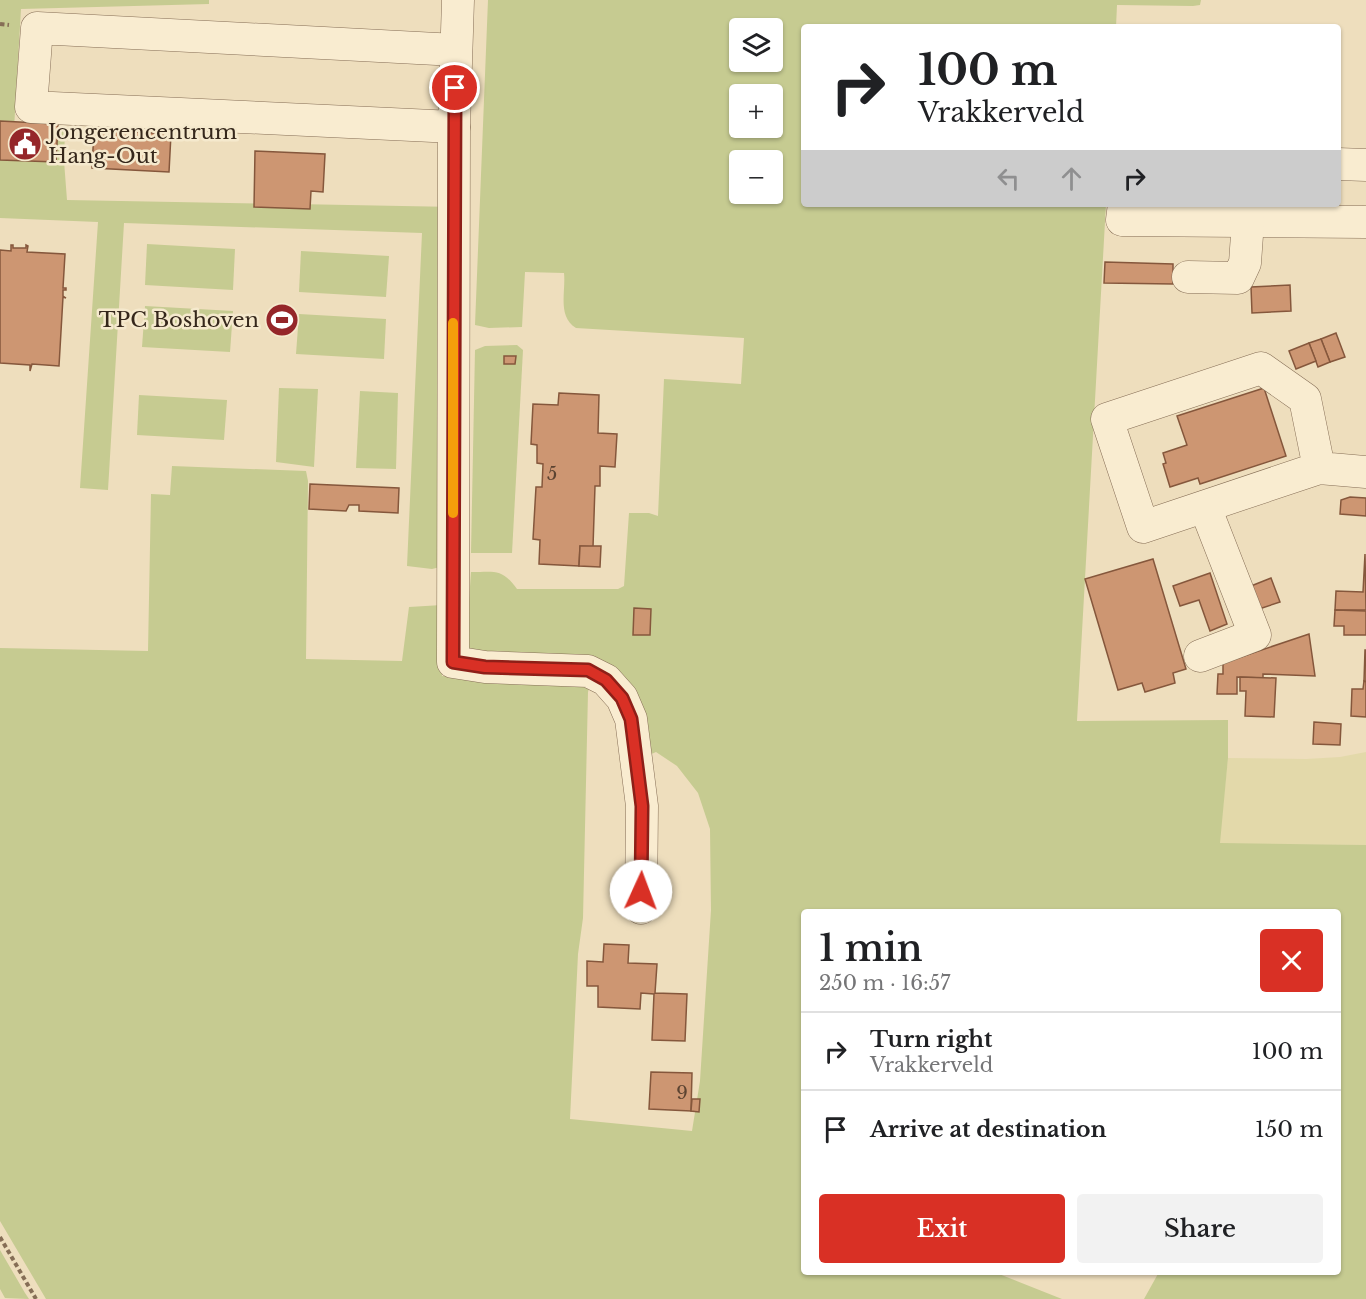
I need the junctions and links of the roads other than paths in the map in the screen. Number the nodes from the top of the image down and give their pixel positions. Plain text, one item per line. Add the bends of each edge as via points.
1 (458, 0) edge
2 (456, 50) junction
3 (454, 127) junction
4 (1341, 164) edge
5 (1366, 165) edge
6 (1124, 207) edge
7 (1248, 221) junction
8 (1366, 222) edge
9 (1188, 277) dead end
10 (1319, 468) junction
11 (1366, 472) edge
12 (1205, 507) junction
13 (1200, 656) dead end
14 (641, 908) dead end

1 - 2 street
2 - 3 street
2 - 3 street via 37,28 32,107
3 - 14 street via 453,662 485,667 588,670 606,680 622,698 631,719 642,806
4 - 5 street
6 - 7 street via 1122,220
7 - 8 street
7 - 9 street via 1245,263 1238,278
10 - 11 street
10 - 12 street
10 - 12 street via 1305,399 1261,368 1107,419 1143,527
12 - 13 street via 1255,635

